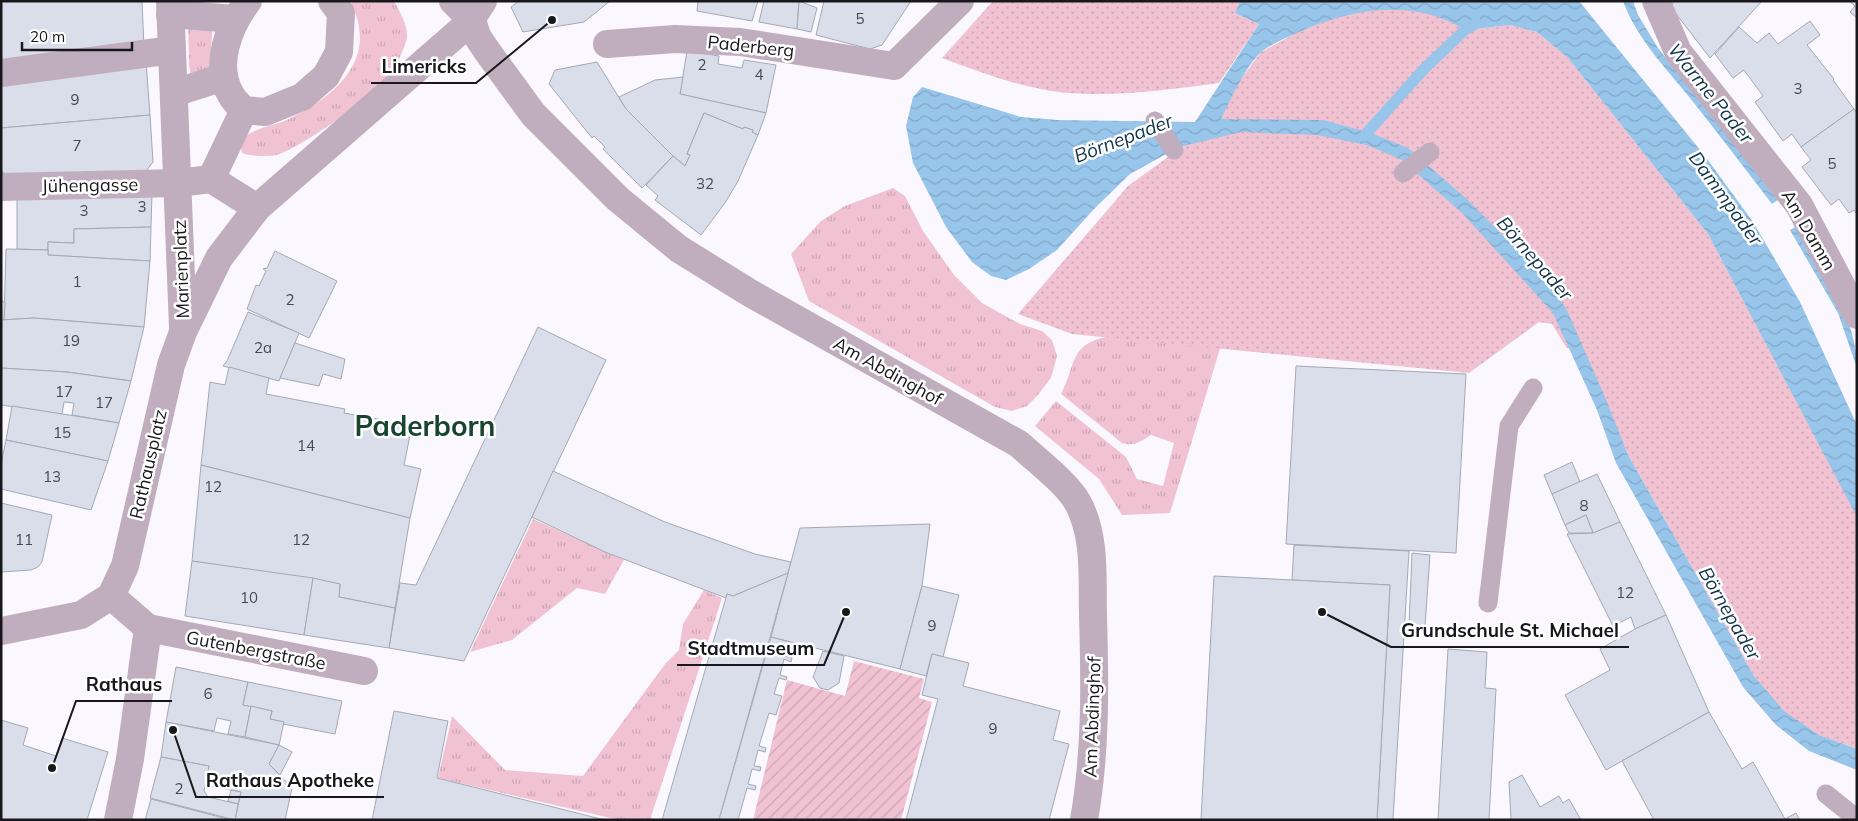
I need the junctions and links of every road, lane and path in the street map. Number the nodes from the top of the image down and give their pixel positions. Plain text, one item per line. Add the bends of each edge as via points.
1 (453, 1) edge
2 (960, 1) edge
3 (1656, 1) edge
4 (341, 5) edge
5 (170, 8) edge
6 (241, 10) edge
7 (478, 11) edge
8 (608, 44) dead end
9 (172, 50) junction
10 (1, 72) edge
11 (224, 77) junction
12 (174, 93) junction
13 (244, 110) junction
14 (1155, 121) dead end
15 (1174, 150) dead end
16 (1430, 152) dead end
17 (1403, 173) dead end
18 (211, 179) junction
19 (178, 183) junction
20 (1, 186) edge
21 (257, 208) junction
22 (1857, 315) edge
23 (183, 332) junction
24 (1533, 388) dead end
25 (111, 596) junction
26 (1488, 603) dead end
27 (148, 628) junction
28 (1, 631) edge
29 (364, 671) dead end
30 (1826, 794) dead end
31 (1857, 819) edge
32 (118, 820) edge
33 (1084, 820) edge

1 - 7 street
2 - 8 street, Paderberg via 894,66 740,42 675,40
3 - 22 street, Am Damm via 1678,52 1799,205
4 - 13 street via 339,52 326,76 302,98 265,112
5 - 6 street, Marienplatz
5 - 9 street, Marienplatz
6 - 11 street, Marienplatz via 226,45
7 - 21 street, Marienplatz
7 - 33 street, Am Abdinghof via 477,36 533,114 618,198 679,249 750,293 1019,444 1077,501 1087,525 1091,549 1095,690 1091,780
9 - 10 street
9 - 12 street, Marienplatz
11 - 12 street
11 - 13 street, Marienplatz via 231,96
12 - 19 street, Marienplatz
13 - 18 street
14 - 15 lane
16 - 17 lane
18 - 19 street
18 - 21 street
19 - 20 street, Jühengasse
19 - 23 street, Marienplatz
21 - 23 street, Marienplatz via 219,258
23 - 25 street, Rathausplatz via 171,365 125,566
24 - 26 lane via 1509,426
25 - 27 street
25 - 28 street via 81,615
27 - 29 street, Gutenbergstraße
27 - 32 street
30 - 31 lane

